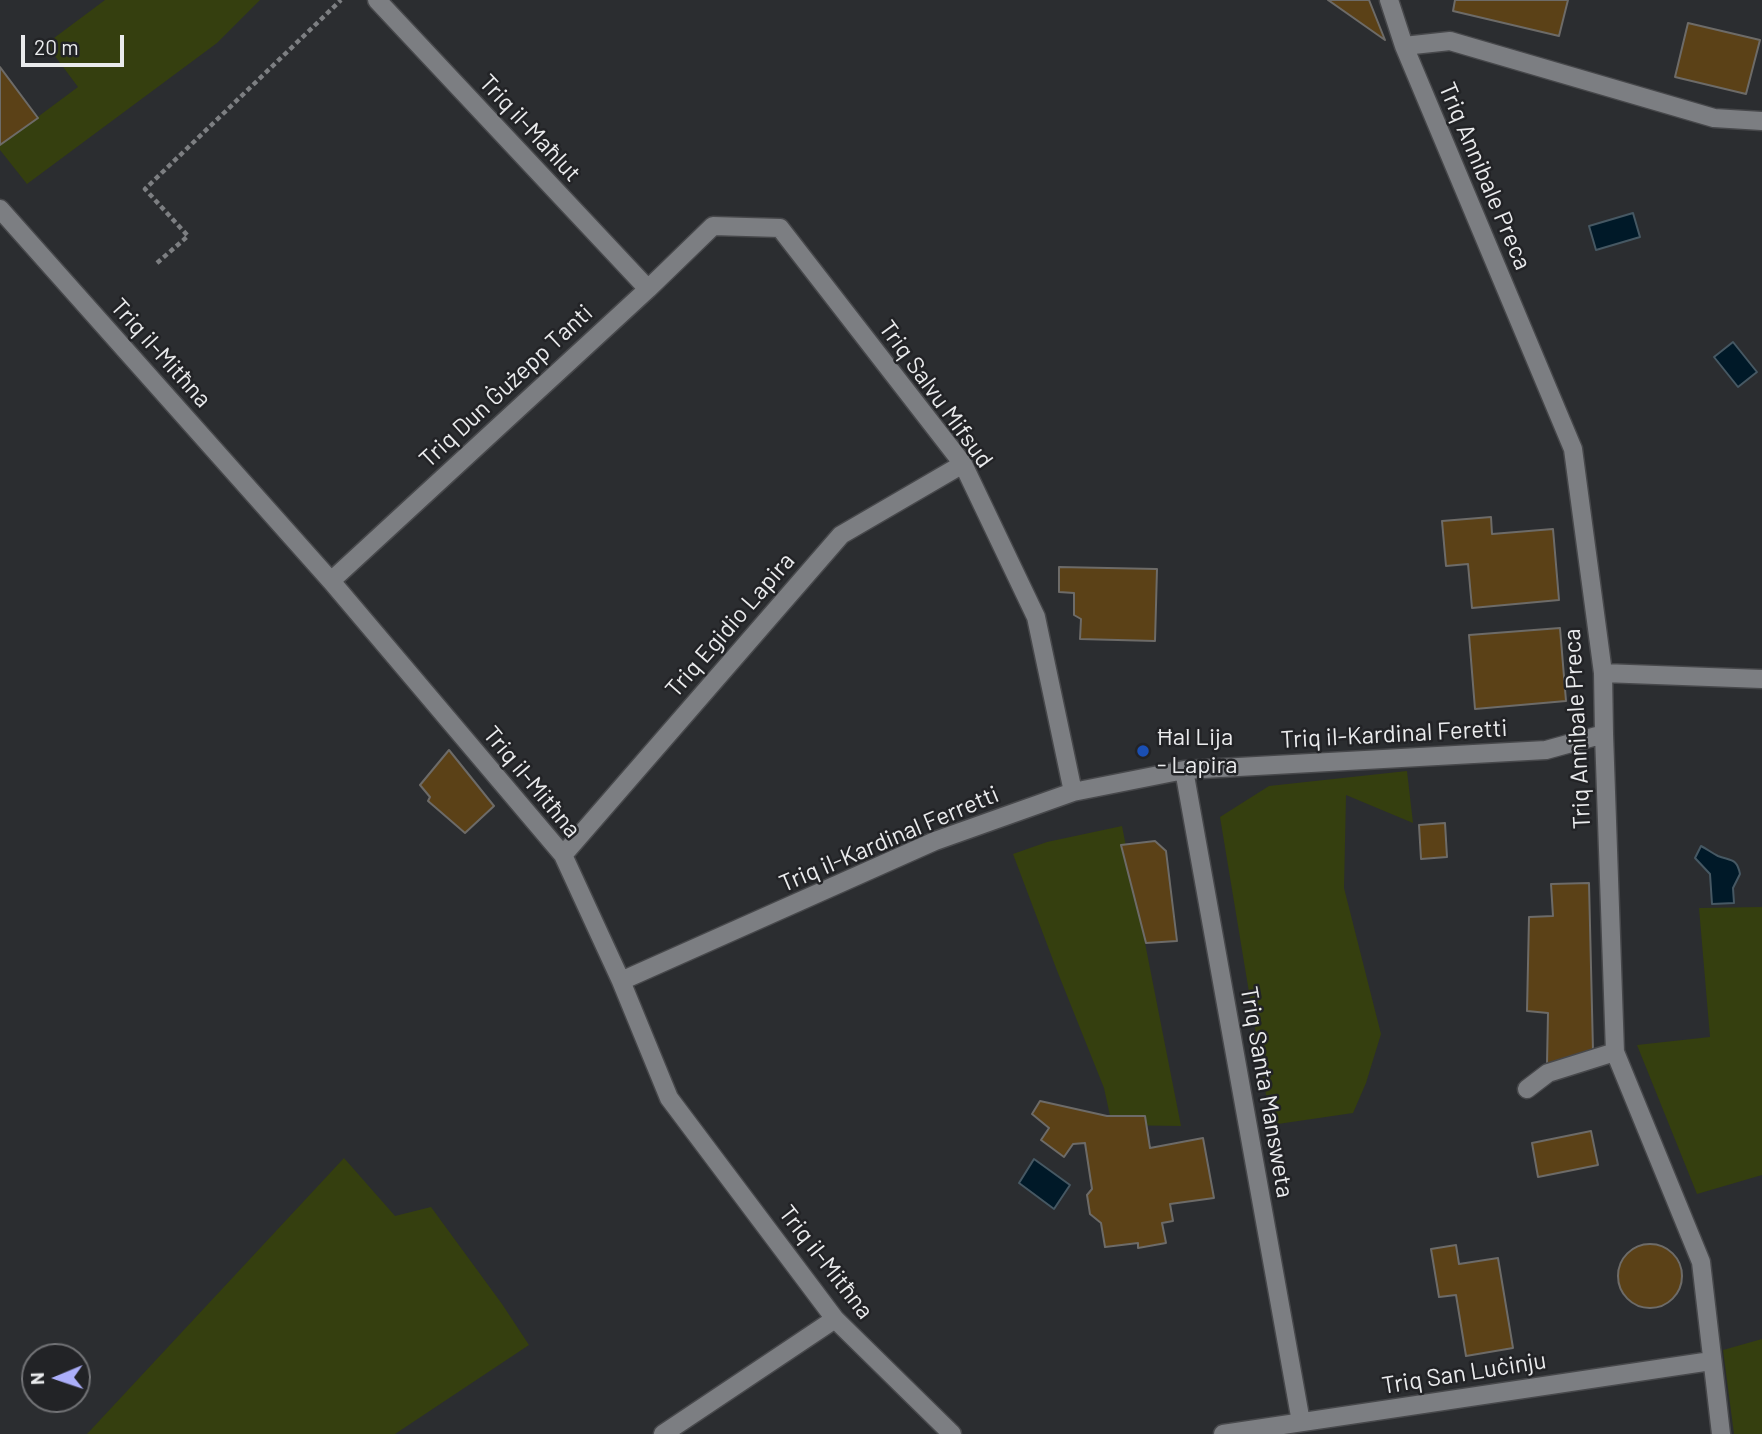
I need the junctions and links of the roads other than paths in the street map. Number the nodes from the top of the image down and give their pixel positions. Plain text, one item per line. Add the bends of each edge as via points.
1 (377, 0) edge
2 (1389, 0) edge
3 (1404, 46) junction
4 (1762, 121) edge
5 (0, 209) edge
6 (713, 226) joint
7 (648, 289) junction
8 (963, 464) junction
9 (331, 581) junction
10 (1603, 673) junction
11 (1762, 679) edge
12 (1604, 734) junction
13 (1184, 770) junction
14 (1073, 792) junction
15 (563, 855) junction
16 (621, 981) junction
17 (1615, 1052) junction
18 (1527, 1089) dead end
19 (835, 1319) junction
20 (1711, 1361) junction
21 (1301, 1422) junction
22 (663, 1434) edge
23 (952, 1434) edge
24 (1223, 1434) edge
25 (1721, 1434) edge

1 - 7 street, Triq il-Maħlut
2 - 3 street, Triq Annibale Preca
3 - 4 street via 1450,41 1714,118
3 - 10 street, Triq Annibale Preca via 1573,449
5 - 9 street, Triq il-Mitħna
6 - 7 street, Triq Dun Ġużepp Tanti
6 - 8 street, Triq Salvu Mifsud via 780,228
7 - 9 street, Triq Dun Ġużepp Tanti
8 - 14 street, Triq Salvu Mifsud via 1035,617
8 - 15 street, Triq Egidio Lapira via 841,535
9 - 15 street, Triq il-Mitħna
10 - 11 street
10 - 12 street, Triq Annibale Preca
12 - 13 street, Triq il-Kardinal Feretti via 1546,750
12 - 17 street, Triq Annibale Preca
13 - 14 street, Triq il-Kardinal Ferretti
13 - 21 street, Triq Santa Mansweta
14 - 16 street, Triq il-Kardinal Ferretti via 935,842
15 - 16 street, Triq il-Mitħna
16 - 19 street, Triq il-Mitħna via 669,1098
17 - 18 street via 1548,1073
17 - 20 street, Triq Annibale Preca via 1701,1262
19 - 22 street
19 - 23 street, Triq il-Mitħna
20 - 21 street, Triq San Luċinju
20 - 25 street, Triq Annibale Preca
21 - 24 street, Triq San Luċinju

